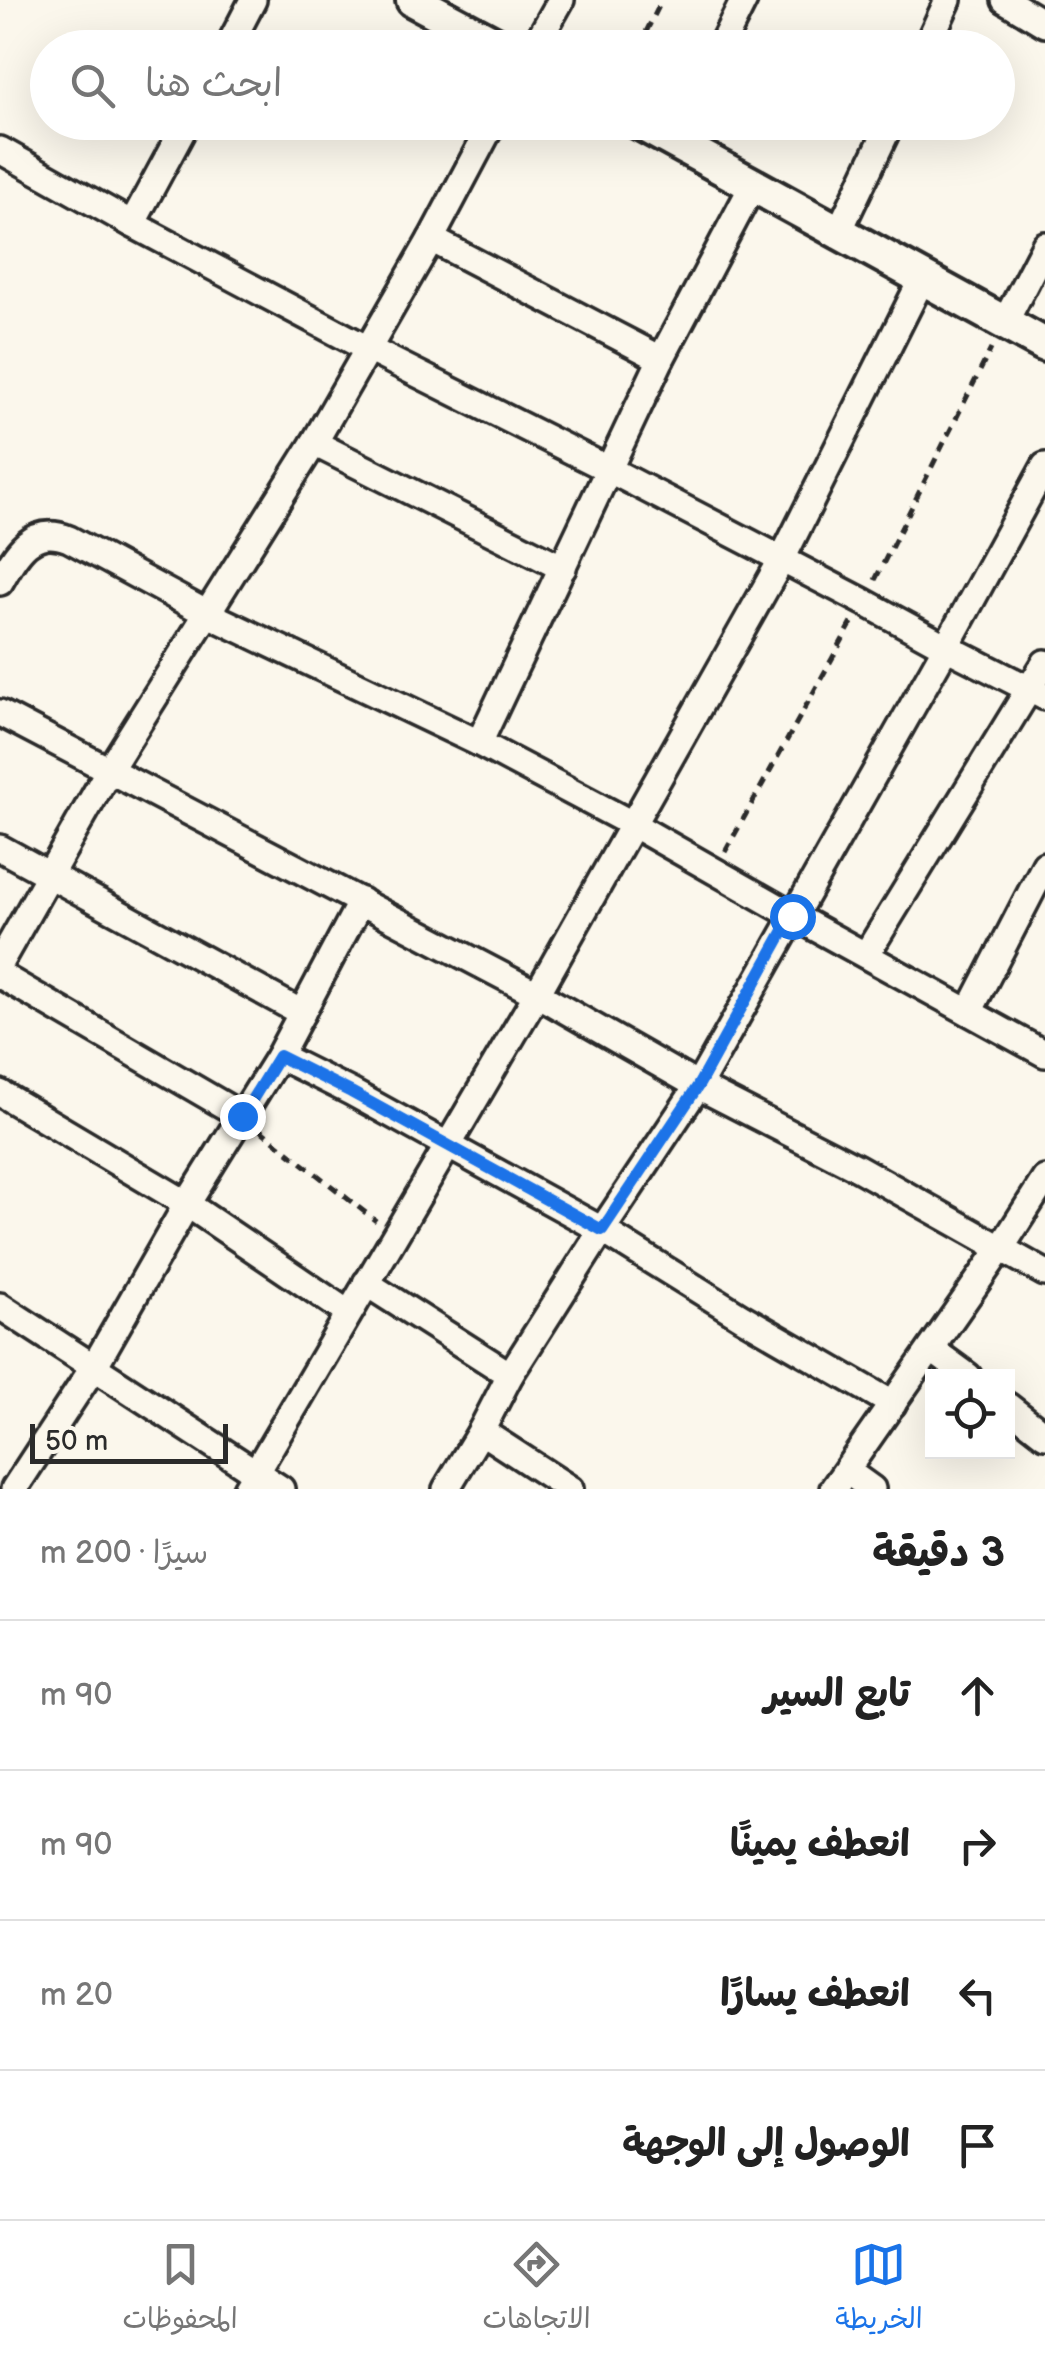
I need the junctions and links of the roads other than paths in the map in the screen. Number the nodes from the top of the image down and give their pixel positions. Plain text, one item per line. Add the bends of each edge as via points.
1 (253, 0) edge
2 (413, 0) edge
3 (561, 0) edge
4 (744, 0) edge
5 (948, 0) edge
6 (1005, 0) edge
7 (1045, 24) edge
8 (237, 30) edge
9 (469, 30) edge
10 (544, 30) edge
11 (729, 30) edge
12 (934, 30) edge
13 (177, 140) edge
14 (483, 140) edge
15 (688, 140) edge
16 (882, 140) edge
17 (0, 150) edge
18 (753, 185) junction
19 (132, 224) junction
20 (839, 231) junction
21 (431, 239) junction
22 (1045, 245) edge
23 (923, 277) junction
24 (1004, 324) junction
25 (1045, 345) edge
26 (368, 348) junction
27 (660, 359) junction
28 (314, 443) junction
29 (1045, 466) edge
30 (608, 469) junction
31 (782, 559) junction
32 (562, 568) junction
33 (0, 582) edge
34 (208, 614) junction
35 (946, 648) junction
36 (1045, 664) edge
37 (1038, 693) edge
38 (0, 713) edge
39 (479, 744) junction
40 (110, 770) junction
41 (632, 824) junction
42 (0, 848) edge
43 (1045, 865) edge
44 (48, 876) junction
45 (361, 901) junction
46 (792, 916) junction
47 (866, 956) junction
48 (0, 962) edge
49 (0, 975) edge
50 (537, 994) junction
51 (969, 1012) junction
52 (302, 1013) junction
53 (1045, 1054) edge
54 (279, 1056) junction
55 (698, 1086) junction
56 (0, 1094) edge
57 (242, 1116) junction
58 (448, 1146) junction
59 (1045, 1180) edge
60 (186, 1204) junction
61 (602, 1230) junction
62 (1002, 1248) junction
63 (1045, 1273) edge
64 (366, 1283) junction
65 (0, 1306) edge
66 (348, 1313) junction
67 (931, 1349) junction
68 (94, 1365) junction
69 (958, 1369) edge
70 (510, 1375) junction
71 (893, 1404) junction
72 (1015, 1411) edge
73 (482, 1431) junction
74 (1045, 1434) edge
75 (840, 1480) edge
76 (252, 1481) edge
77 (14, 1489) edge
78 (281, 1489) edge
79 (446, 1489) edge
80 (570, 1489) edge
81 (872, 1489) edge

1 - 8 street
2 - 9 street
3 - 10 street
4 - 11 street
5 - 12 street
6 - 7 street
13 - 19 street
14 - 21 street
15 - 18 street
16 - 20 street
17 - 19 street
18 - 20 street
18 - 27 street
19 - 26 street
20 - 23 street
21 - 26 street
21 - 27 street
22 - 24 street
23 - 24 street
23 - 31 street
24 - 25 street
26 - 28 street
26 - 30 street
27 - 30 street
28 - 32 street
28 - 34 street
29 - 35 street
30 - 31 street
30 - 32 street
31 - 35 street
31 - 41 street
32 - 39 street
33 - 34 street via 29,541 55,534
34 - 39 street
34 - 40 street
35 - 37 street
35 - 46 street
36 - 37 street
37 - 47 street
38 - 40 street
39 - 41 street
40 - 44 street
40 - 45 street
41 - 46 street
41 - 50 street
42 - 44 street
43 - 51 street
44 - 48 street
44 - 52 street
45 - 50 street
45 - 52 street
46 - 47 street
46 - 55 street
47 - 51 street
49 - 57 street
50 - 55 street
50 - 58 street
51 - 53 street
52 - 54 street
54 - 57 street
54 - 58 street
55 - 61 street
55 - 62 street
56 - 60 street
57 - 60 street
58 - 61 street
58 - 64 street
59 - 62 street
60 - 66 street
60 - 68 street
61 - 70 street
61 - 71 street
62 - 63 street
62 - 67 street
64 - 66 street
64 - 70 street
65 - 68 street
66 - 76 street
67 - 69 street
67 - 71 street
68 - 76 street
68 - 77 street
70 - 73 street
71 - 75 street
72 - 74 street
73 - 79 street
73 - 80 street
75 - 81 street
76 - 78 street

